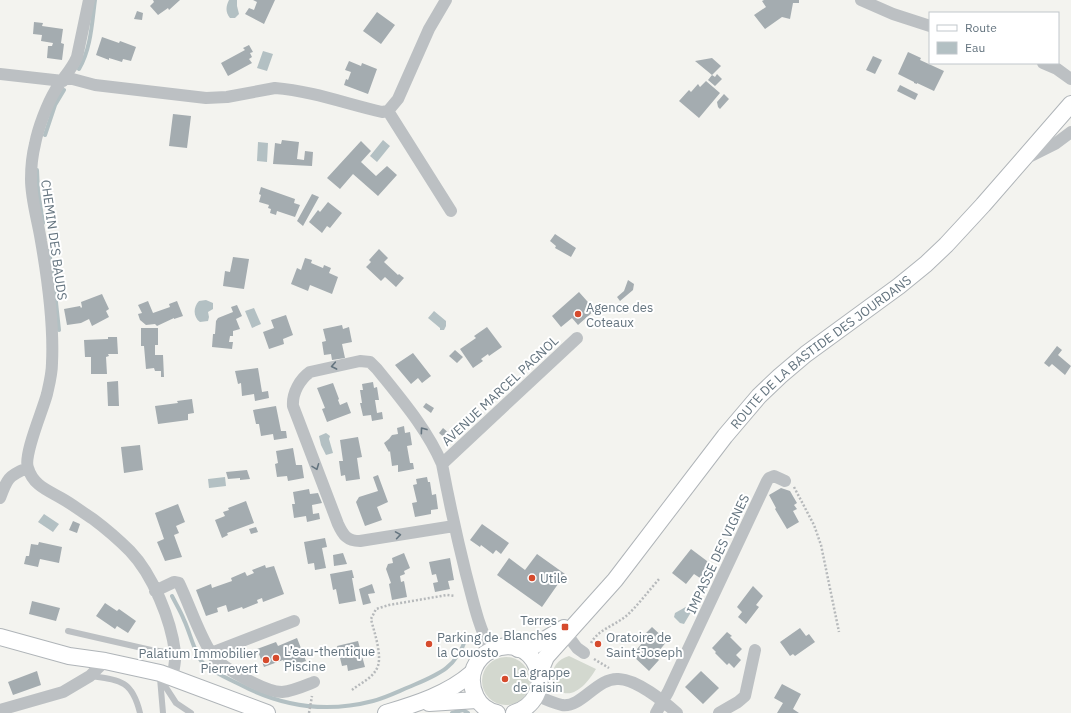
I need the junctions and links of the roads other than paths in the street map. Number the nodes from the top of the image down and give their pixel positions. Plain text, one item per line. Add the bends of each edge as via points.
1 (89, 0) edge
2 (446, 0) edge
3 (861, 0) edge
4 (929, 26) edge
5 (1045, 64) edge
6 (0, 74) edge
7 (64, 79) junction
8 (1071, 79) edge
9 (1071, 104) edge
10 (388, 111) junction
11 (1071, 132) edge
12 (1021, 161) junction
13 (451, 211) dead end
14 (577, 338) dead end
15 (442, 464) junction
16 (27, 468) junction
17 (786, 481) road end
18 (0, 498) edge
19 (454, 526) junction
20 (155, 591) junction
21 (294, 621) dead end
22 (68, 631) dead end
23 (564, 632) junction
24 (0, 637) edge
25 (518, 648) junction
26 (490, 650) junction
27 (756, 650) dead end
28 (175, 653) junction
29 (211, 653) junction
30 (584, 653) road end
31 (105, 662) junction
32 (472, 673) junction
33 (539, 674) junction
34 (166, 675) junction
35 (90, 676) junction
36 (314, 682) dead end
37 (536, 695) junction
38 (477, 700) junction
39 (663, 701) junction
40 (414, 705) junction
41 (0, 710) edge
42 (518, 712) edge
43 (140, 713) edge
44 (163, 713) edge
45 (191, 713) edge
46 (267, 713) edge
47 (386, 713) edge
48 (495, 713) edge
49 (656, 713) edge
50 (676, 713) edge
51 (720, 713) edge

1 - 7 street, CHEMIN DES BAUDS via 77,57
2 - 10 street via 429,29 398,99
3 - 4 street
5 - 8 street
6 - 7 street
7 - 10 street via 206,98 281,88 303,91 382,112
7 - 16 street, CHEMIN DES BAUDS via 50,100 38,130 32,163 31,180 45,266 53,348 47,395 26,459
9 - 12 main road, ROUTE DE LA BASTIDE DES JOURDANS
10 - 13 street
11 - 12 street via 1055,144
12 - 23 main road, ROUTE DE LA BASTIDE DES JOURDANS via 926,264 827,337 759,396 725,436 615,580
14 - 15 street, AVENUE MARCEL PAGNOL
15 - 19 street, AVENUE MARCEL PAGNOL
15 -> 19 street, AVENUE MARCEL PAGNOL via 426,434 372,364 367,361 310,372 304,376 293,395 293,406 342,534 348,539 360,541
16 - 18 street via 9,478
16 - 20 street via 39,485 94,520 130,552
17 - 39 street, IMPASSE DES VIGNES via 774,476 767,481
19 - 26 street, AVENUE MARCEL PAGNOL via 475,612
20 - 28 street via 165,615
20 - 29 street via 174,582 179,584
21 - 29 street
22 - 28 lane
23 - 25 main road, ROUTE DE LA BASTIDE DES JOURDANS via 534,646
23 - 30 street
23 - 33 main road, ROUTE DE LA BASTIDE DES JOURDANS via 546,657
24 - 31 main road via 69,656
25 - 26 main road, ROUTE DE LA BASTIDE DES JOURDANS via 503,646
25 - 33 main road via 532,659
26 - 32 main road via 477,661
27 - 51 street via 745,696
28 - 34 street via 174,667
29 - 36 street via 222,664 261,686 278,692
31 - 34 main road
31 - 35 street
32 - 38 main road via 471,682
32 - 40 main road via 456,686
33 - 37 main road, ROUTE DE LA BASTIDE DES JOURDANS via 540,683
34 - 44 lane
34 - 45 lane via 165,686 176,703
34 - 46 main road
35 - 41 street via 63,692
35 - 43 lane via 114,679 126,685 137,699
37 - 39 street via 562,705 568,704 605,682 618,679 632,682
37 - 42 main road
38 - 40 main road
38 - 48 main road
39 - 49 street
39 - 50 street
40 - 47 main road

